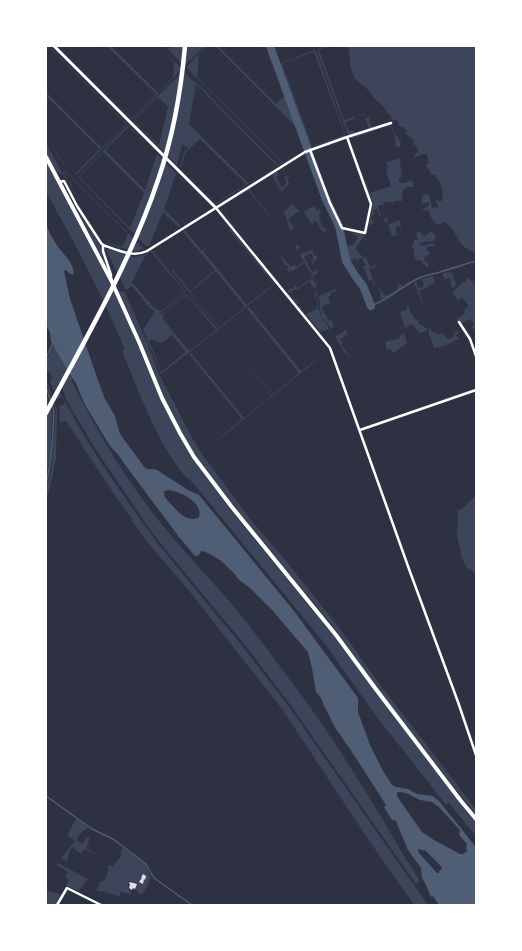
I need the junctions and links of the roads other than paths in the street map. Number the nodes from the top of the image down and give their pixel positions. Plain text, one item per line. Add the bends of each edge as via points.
1 (54, 46) edge
2 (185, 46) edge
3 (391, 123) dead end
4 (347, 137) junction
5 (309, 150) junction
6 (46, 157) edge
7 (59, 182) junction
8 (216, 208) junction
9 (103, 245) junction
10 (111, 280) junction
11 (459, 322) dead end
12 (476, 356) edge
13 (476, 390) edge
14 (46, 413) edge
15 (360, 430) junction
16 (476, 755) edge
17 (476, 819) edge
18 (57, 905) edge
19 (101, 905) edge

1 - 8 street
2 - 14 highway via 175,117 150,203 123,266
3 - 4 street
4 - 5 street
4 - 5 street via 371,204 365,233 342,228
5 - 8 street
6 - 7 highway
7 - 9 street via 64,181
7 - 10 highway
8 - 9 street via 141,254 128,253
8 - 15 street via 330,348
9 - 10 street
10 - 17 highway via 162,398 198,461 239,516 336,635
11 - 12 street via 470,339
13 - 15 street
15 - 16 street
18 - 19 street via 67,888

